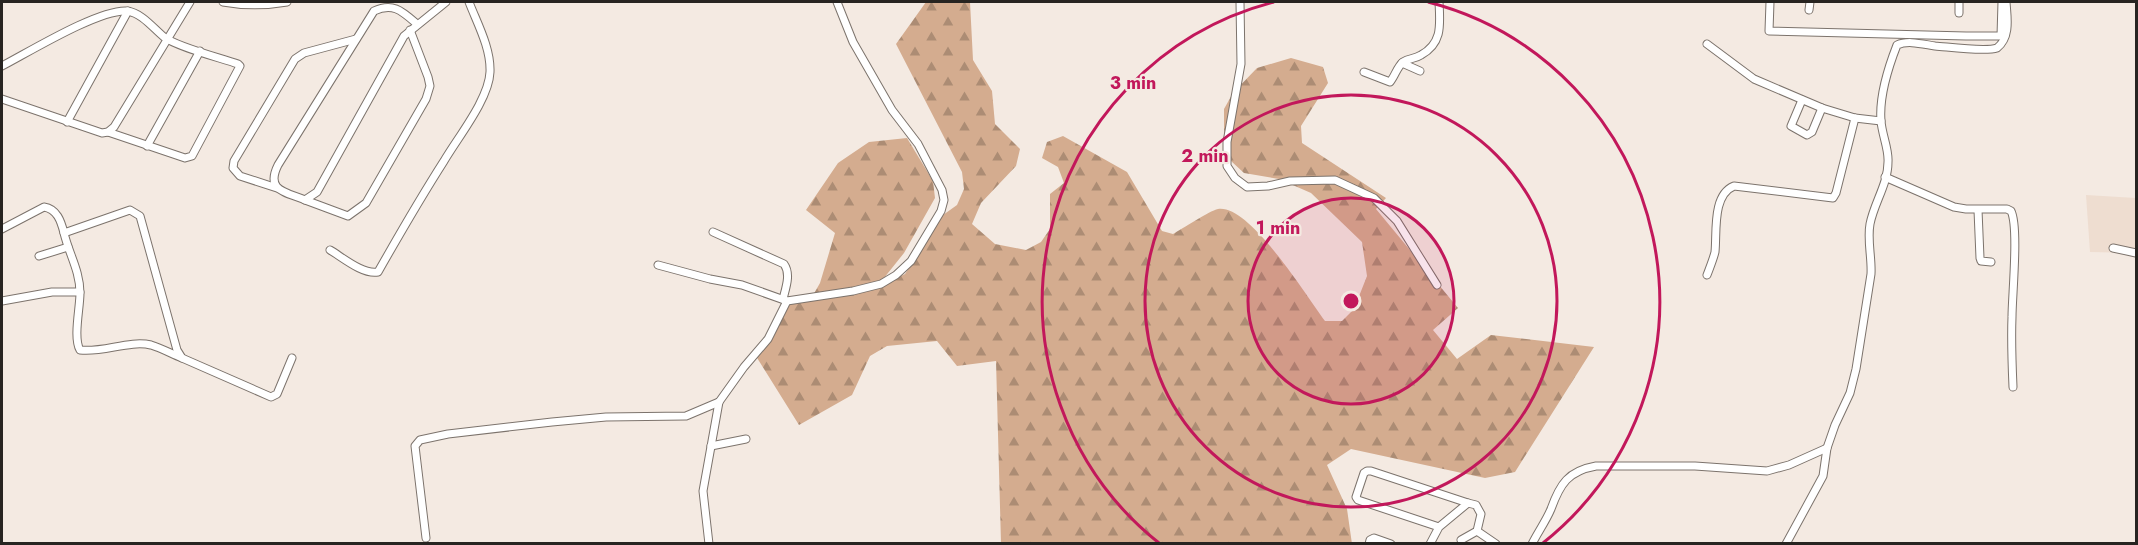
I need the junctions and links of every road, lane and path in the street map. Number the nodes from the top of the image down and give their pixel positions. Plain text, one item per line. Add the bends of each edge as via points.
1 (190, 2) edge
2 (223, 2) edge
3 (287, 2) edge
4 (446, 2) edge
5 (468, 2) edge
6 (837, 2) edge
7 (1240, 2) edge
8 (1439, 2) edge
9 (1770, 2) edge
10 (1810, 2) edge
11 (1959, 2) edge
12 (2004, 2) edge
13 (1809, 10) dead end
14 (128, 11) junction
15 (1959, 13) dead end
16 (417, 24) junction
17 (410, 30) junction
18 (167, 39) junction
19 (356, 39) junction
20 (1707, 44) dead end
21 (200, 51) junction
22 (1402, 63) junction
23 (2, 66) edge
24 (1420, 71) dead end
25 (1364, 72) dead end
26 (2, 99) edge
27 (1802, 100) junction
28 (1822, 108) junction
29 (1855, 118) junction
30 (1881, 121) junction
31 (68, 122) junction
32 (108, 132) junction
33 (147, 146) junction
34 (1885, 177) junction
35 (278, 189) junction
36 (305, 200) junction
37 (1978, 210) junction
38 (2, 229) edge
39 (713, 232) dead end
40 (64, 233) junction
41 (68, 247) junction
42 (2113, 248) dead end
43 (330, 250) dead end
44 (2136, 253) edge
45 (39, 256) dead end
46 (1991, 262) dead end
47 (658, 265) dead end
48 (1707, 275) dead end
49 (1437, 285) dead end
50 (80, 292) junction
51 (785, 300) junction
52 (2, 302) edge
53 (182, 358) junction
54 (291, 358) dead end
55 (2013, 387) dead end
56 (719, 402) junction
57 (746, 439) dead end
58 (711, 446) junction
59 (1827, 448) junction
60 (1468, 503) junction
61 (1439, 527) junction
62 (1477, 531) junction
63 (426, 538) dead end
64 (1461, 540) dead end
65 (709, 543) edge
66 (1369, 543) edge
67 (1391, 543) edge
68 (1430, 543) edge
69 (1496, 543) edge
70 (1532, 543) edge
71 (1786, 543) edge

1 - 18 street
2 - 3 street via 244,6
4 - 16 street
5 - 43 street via 490,71 482,102 378,272 366,271
6 - 51 street via 853,42 892,110 918,144 944,200 911,261 896,275 881,284 853,291
7 - 49 street via 1241,64 1227,142 1227,166 1235,178 1247,187 1335,180 1374,198 1397,220
8 - 22 street via 1440,32 1436,43 1421,56
9 - 12 street via 1769,31 2001,36
10 - 13 street
11 - 15 street
12 - 30 street via 2005,39 1997,48 1915,42 1897,45 1889,67
14 - 18 street
14 - 23 street via 91,20
14 - 31 street
16 - 17 street
16 - 19 street via 396,8 385,6 374,11
17 - 36 street via 317,192
17 - 36 street via 430,86 366,203 348,216
18 - 21 street
18 - 32 street
19 - 35 street via 278,165 273,175
19 - 35 street via 295,59 234,161 234,172 240,176
20 - 27 street via 1747,75
21 - 33 street
21 - 33 street via 240,66 197,148 185,158
22 - 24 street
22 - 25 street via 1390,82
26 - 31 street
27 - 28 street
27 - 28 street via 1791,126 1807,135
28 - 29 street
29 - 30 street
29 - 48 street via 1833,198 1730,187 1718,208 1714,256
30 - 34 street via 1888,162
31 - 32 street via 102,134
32 - 33 street
34 - 37 street via 1954,207
34 - 59 street via 1870,221 1871,274 1856,369
35 - 36 street
37 - 46 street via 1980,258
37 - 55 street via 2007,209 2013,215
38 - 40 street via 44,207 55,211
39 - 51 street via 784,264 788,270
40 - 41 street
40 - 53 street via 130,210 140,216
41 - 45 street
41 - 50 street via 78,270
42 - 44 street
47 - 51 street via 742,285
50 - 52 street via 52,291
50 - 53 street via 80,350 150,345
51 - 56 street via 768,339
53 - 54 street via 271,397 277,394
56 - 58 street
56 - 63 street via 686,416 606,417 420,440 415,446
57 - 58 street
58 - 65 street via 703,491
59 - 70 street via 1767,471 1695,466 1581,469 1559,488
59 - 71 street via 1823,476
60 - 61 street
60 - 61 street via 1371,471 1364,473 1358,500
60 - 62 street via 1476,504 1480,510
61 - 68 street
62 - 64 street
62 - 69 street
66 - 67 street via 1374,538

